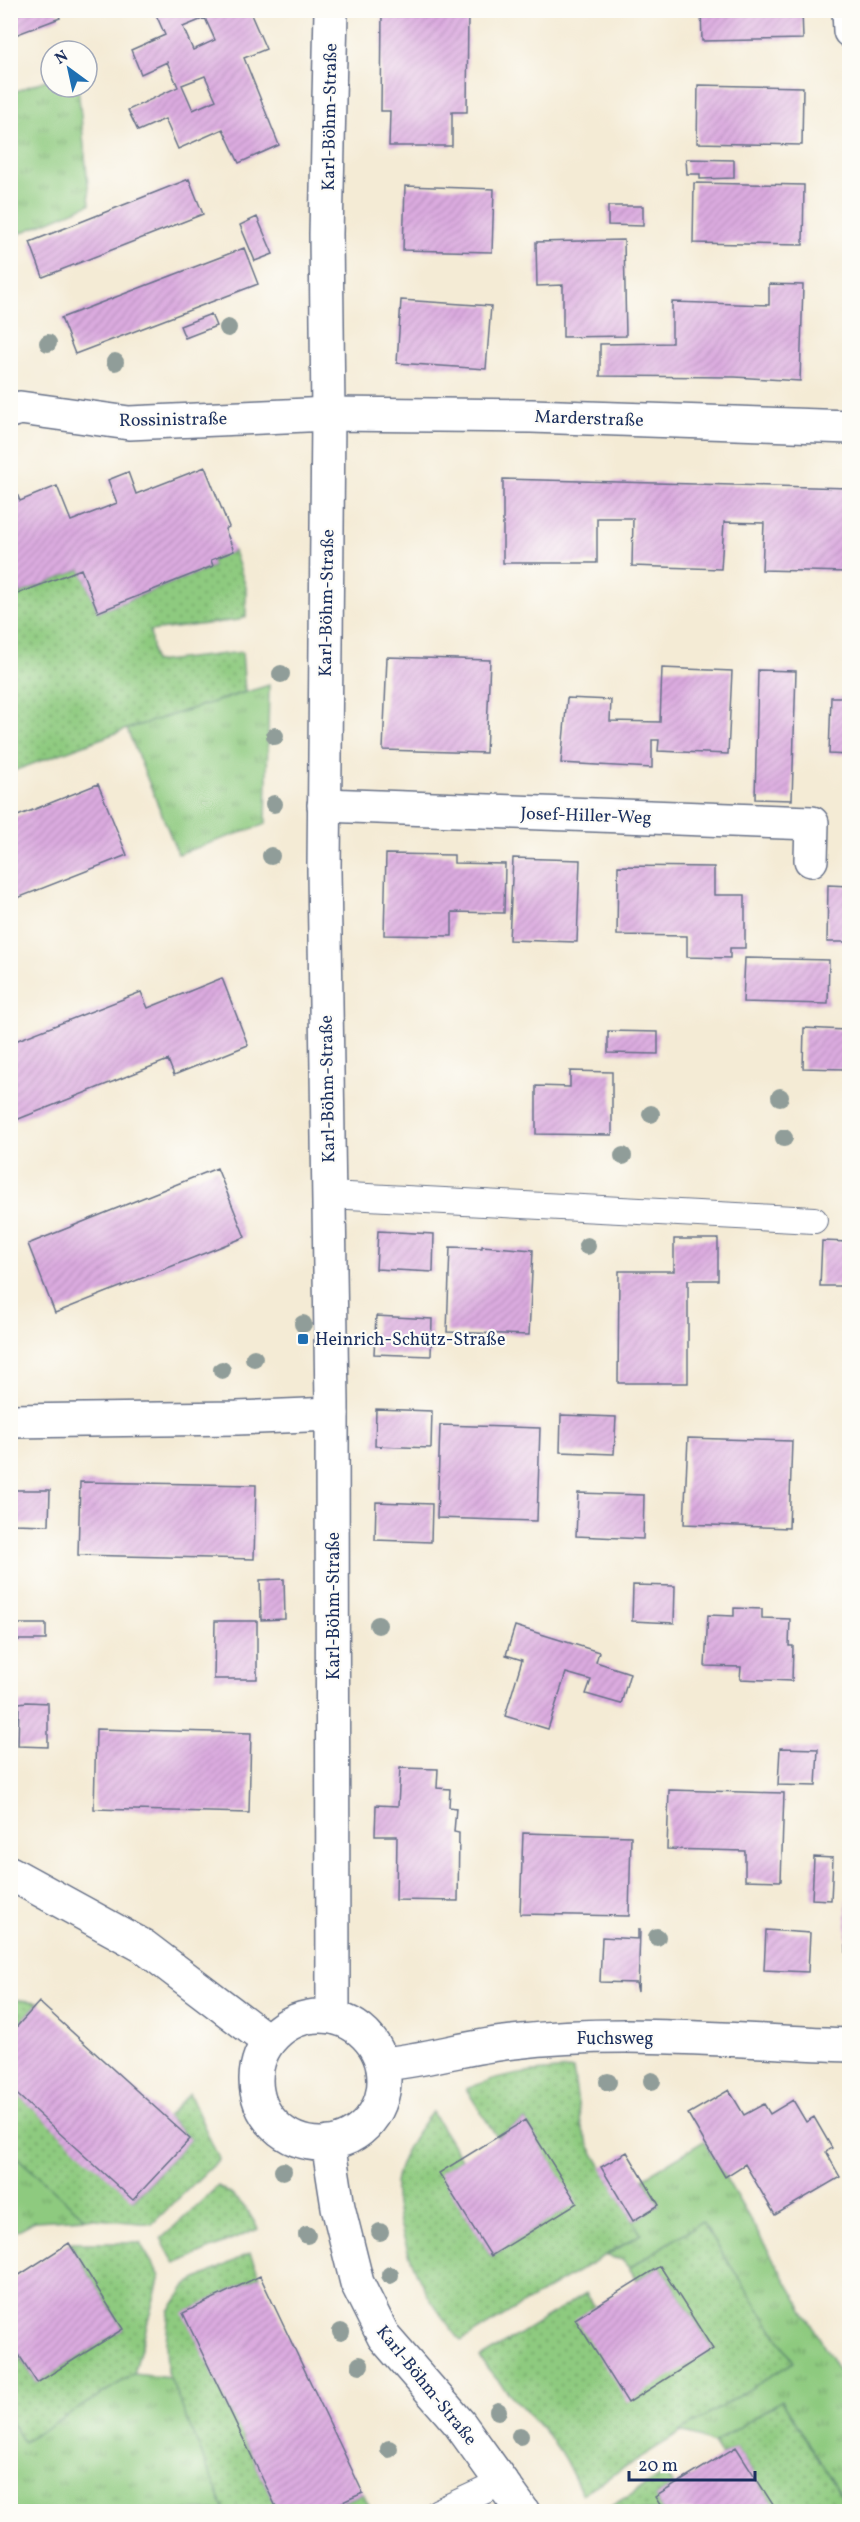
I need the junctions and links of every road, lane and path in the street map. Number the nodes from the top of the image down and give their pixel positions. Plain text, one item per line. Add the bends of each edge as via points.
1 (331, 10) edge
2 (849, 10) edge
3 (849, 31) edge
4 (14, 401) edge
5 (328, 414) junction
6 (849, 427) edge
7 (324, 805) junction
8 (811, 861) dead end
9 (329, 1195) junction
10 (814, 1221) dead end
11 (332, 1414) junction
12 (10, 1421) edge
13 (10, 1873) edge
14 (333, 2016) junction
15 (268, 2041) junction
16 (849, 2045) edge
17 (383, 2064) junction
18 (328, 2143) junction
19 (503, 2482) junction
20 (438, 2511) edge
21 (523, 2511) edge

1 - 5 street, Karl-Böhm-Straße via 326,234
2 - 3 street
4 - 5 street, Rossinistraße via 129,423
5 - 6 street, Marderstraße via 531,416
5 - 7 street, Karl-Böhm-Straße
7 - 8 street, Josef-Hiller-Weg via 812,823
7 - 9 street, Karl-Böhm-Straße
9 - 10 lane
9 - 11 street, Karl-Böhm-Straße
11 - 12 street
11 - 14 street, Karl-Böhm-Straße
13 - 15 street via 143,1946
14 - 15 street via 308,2016 286,2025
14 - 17 street via 355,2025 373,2042
15 - 18 street via 259,2057 256,2076 264,2112 291,2137 309,2143
16 - 17 street, Fuchsweg via 586,2037 512,2042
17 - 18 street via 385,2082 374,2116 346,2139
18 - 19 street, Karl-Böhm-Straße via 338,2207 357,2283 380,2328
19 - 20 lane
19 - 21 street, Karl-Böhm-Straße

